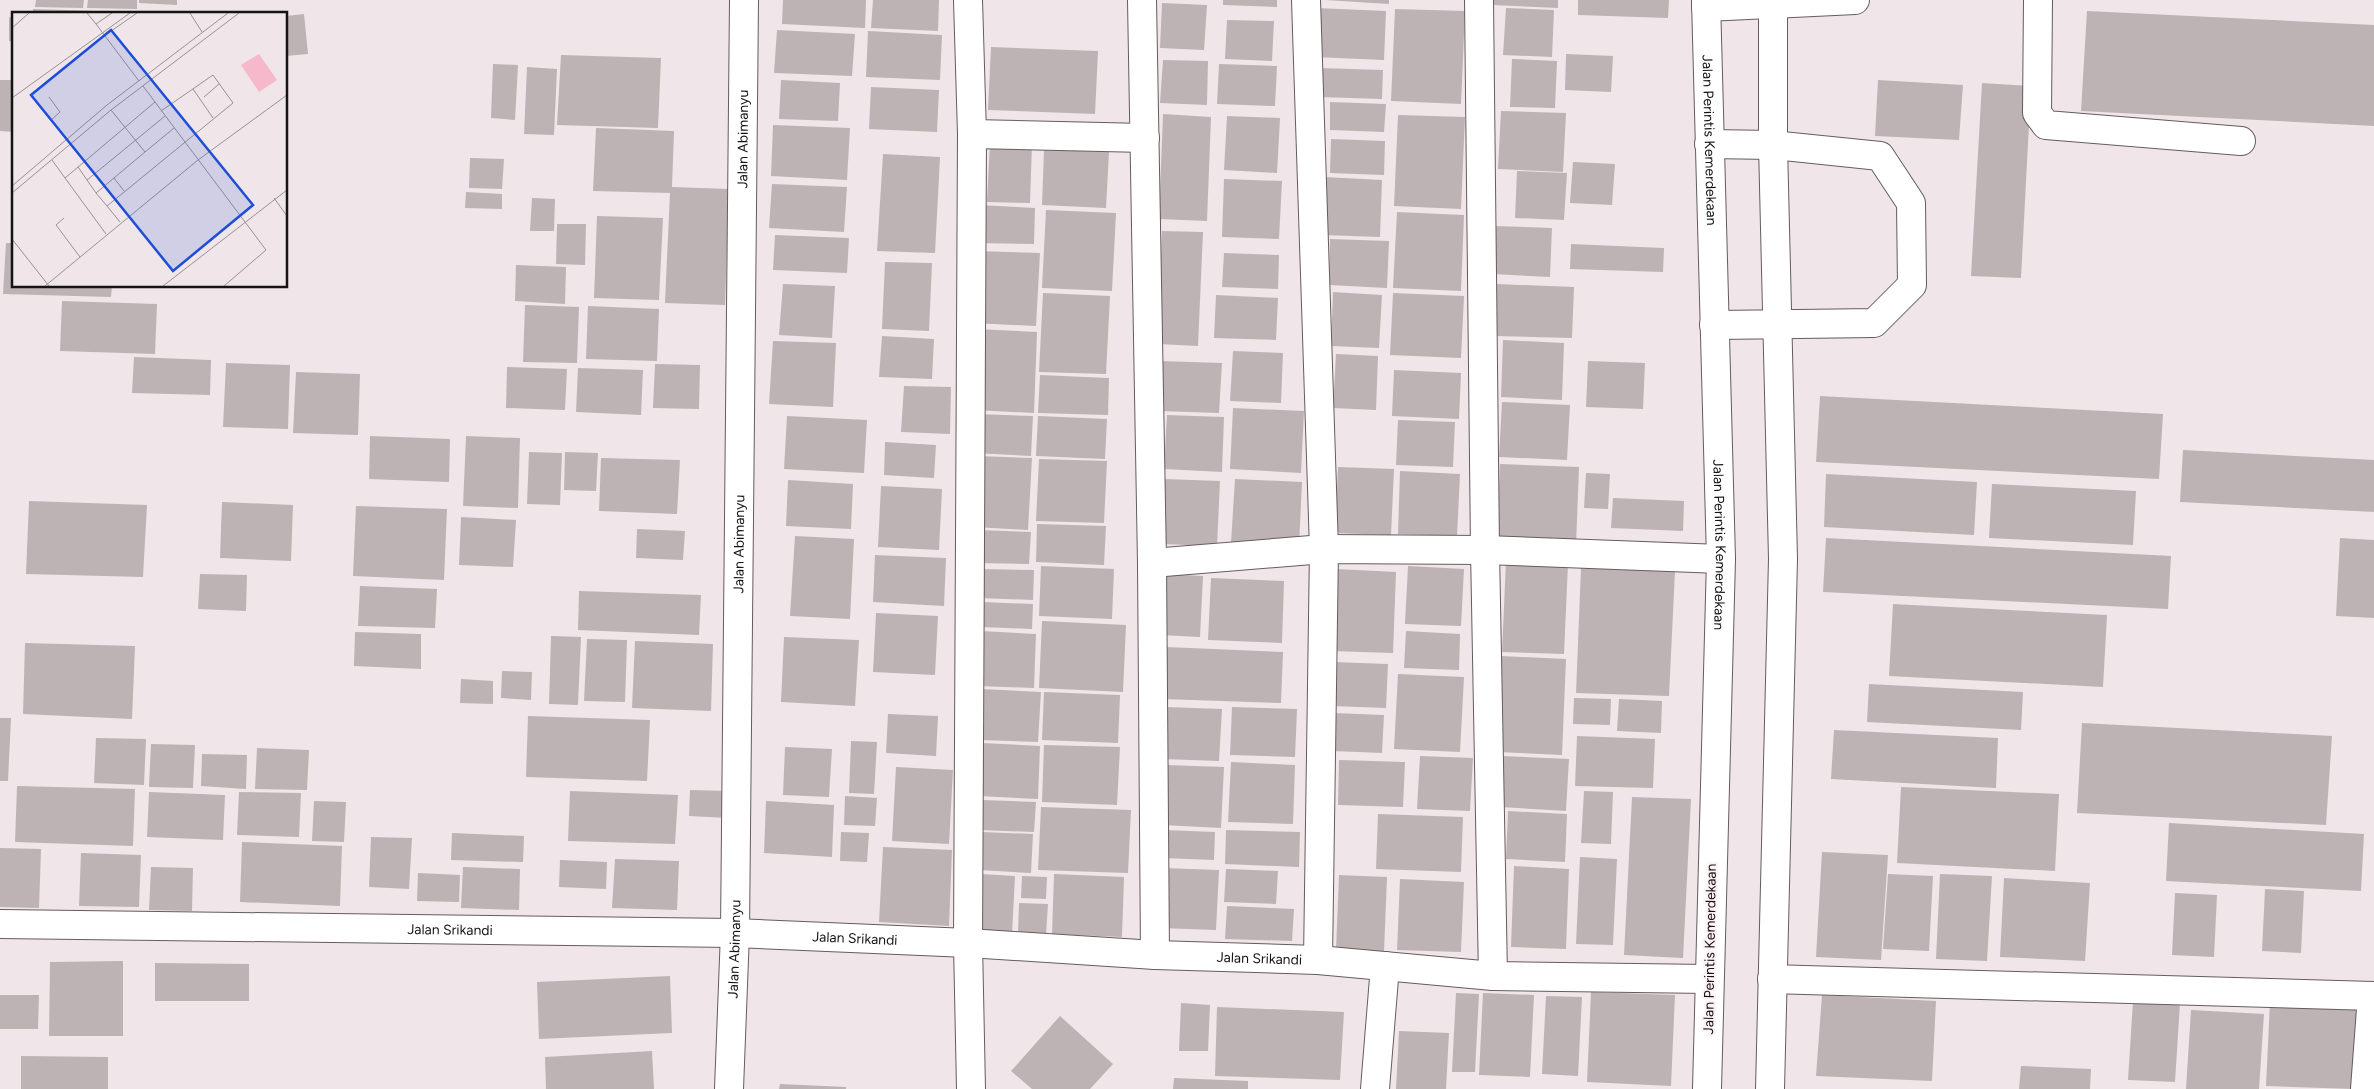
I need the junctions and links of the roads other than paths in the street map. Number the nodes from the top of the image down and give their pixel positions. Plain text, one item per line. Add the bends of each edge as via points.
1 (744, 0) edge
2 (968, 0) edge
3 (1142, 0) edge
4 (1306, 0) edge
5 (1479, 0) edge
6 (1855, 0) edge
7 (2038, 0) edge
8 (1773, 2) edge
9 (1706, 4) edge
10 (972, 134) junction
11 (1145, 138) junction
12 (2241, 141) dead end
13 (1709, 144) junction
14 (1773, 145) junction
15 (1778, 324) junction
16 (1714, 325) junction
17 (1324, 549) junction
18 (1484, 550) junction
19 (1721, 559) junction
20 (1152, 563) junction
21 (0, 924) edge
22 (735, 933) junction
23 (968, 943) junction
24 (1156, 955) junction
25 (1318, 960) junction
26 (1384, 966) junction
27 (1493, 976) junction
28 (1709, 978) junction
29 (1772, 979) junction
30 (2373, 996) edge
31 (729, 1089) edge
32 (970, 1089) edge
33 (1375, 1089) edge
34 (1707, 1089) edge
35 (1770, 1089) edge
36 (2365, 1089) edge

1 - 22 street, Jalan Abimanyu
2 - 10 street
3 - 11 street
4 - 17 street
5 - 18 street
6 - 8 street
7 - 12 street via 2036,113 2046,125
8 - 9 street
8 - 14 street
9 - 13 street, Jalan Perintis Kemerdekaan
10 - 11 street
10 - 23 street
11 - 20 street
13 - 14 street
13 - 16 street, Jalan Perintis Kemerdekaan
14 - 15 street
14 - 15 street via 1880,156 1911,203 1912,286 1874,323
15 - 16 street
15 - 29 street via 1783,559
16 - 19 street, Jalan Perintis Kemerdekaan
17 - 18 street
17 - 20 street
17 - 25 street
18 - 19 street
18 - 27 street
19 - 28 street, Jalan Perintis Kemerdekaan
20 - 24 street
21 - 22 street, Jalan Srikandi
22 - 23 street, Jalan Srikandi
22 - 31 street, Jalan Abimanyu
23 - 24 street, Jalan Srikandi
23 - 32 street
24 - 25 street, Jalan Srikandi
25 - 26 street, Jalan Srikandi
26 - 27 street, Jalan Srikandi
26 - 33 street
27 - 28 street, Jalan Srikandi
28 - 34 street, Jalan Perintis Kemerdekaan
29 - 30 street
29 - 35 street
30 - 36 street

